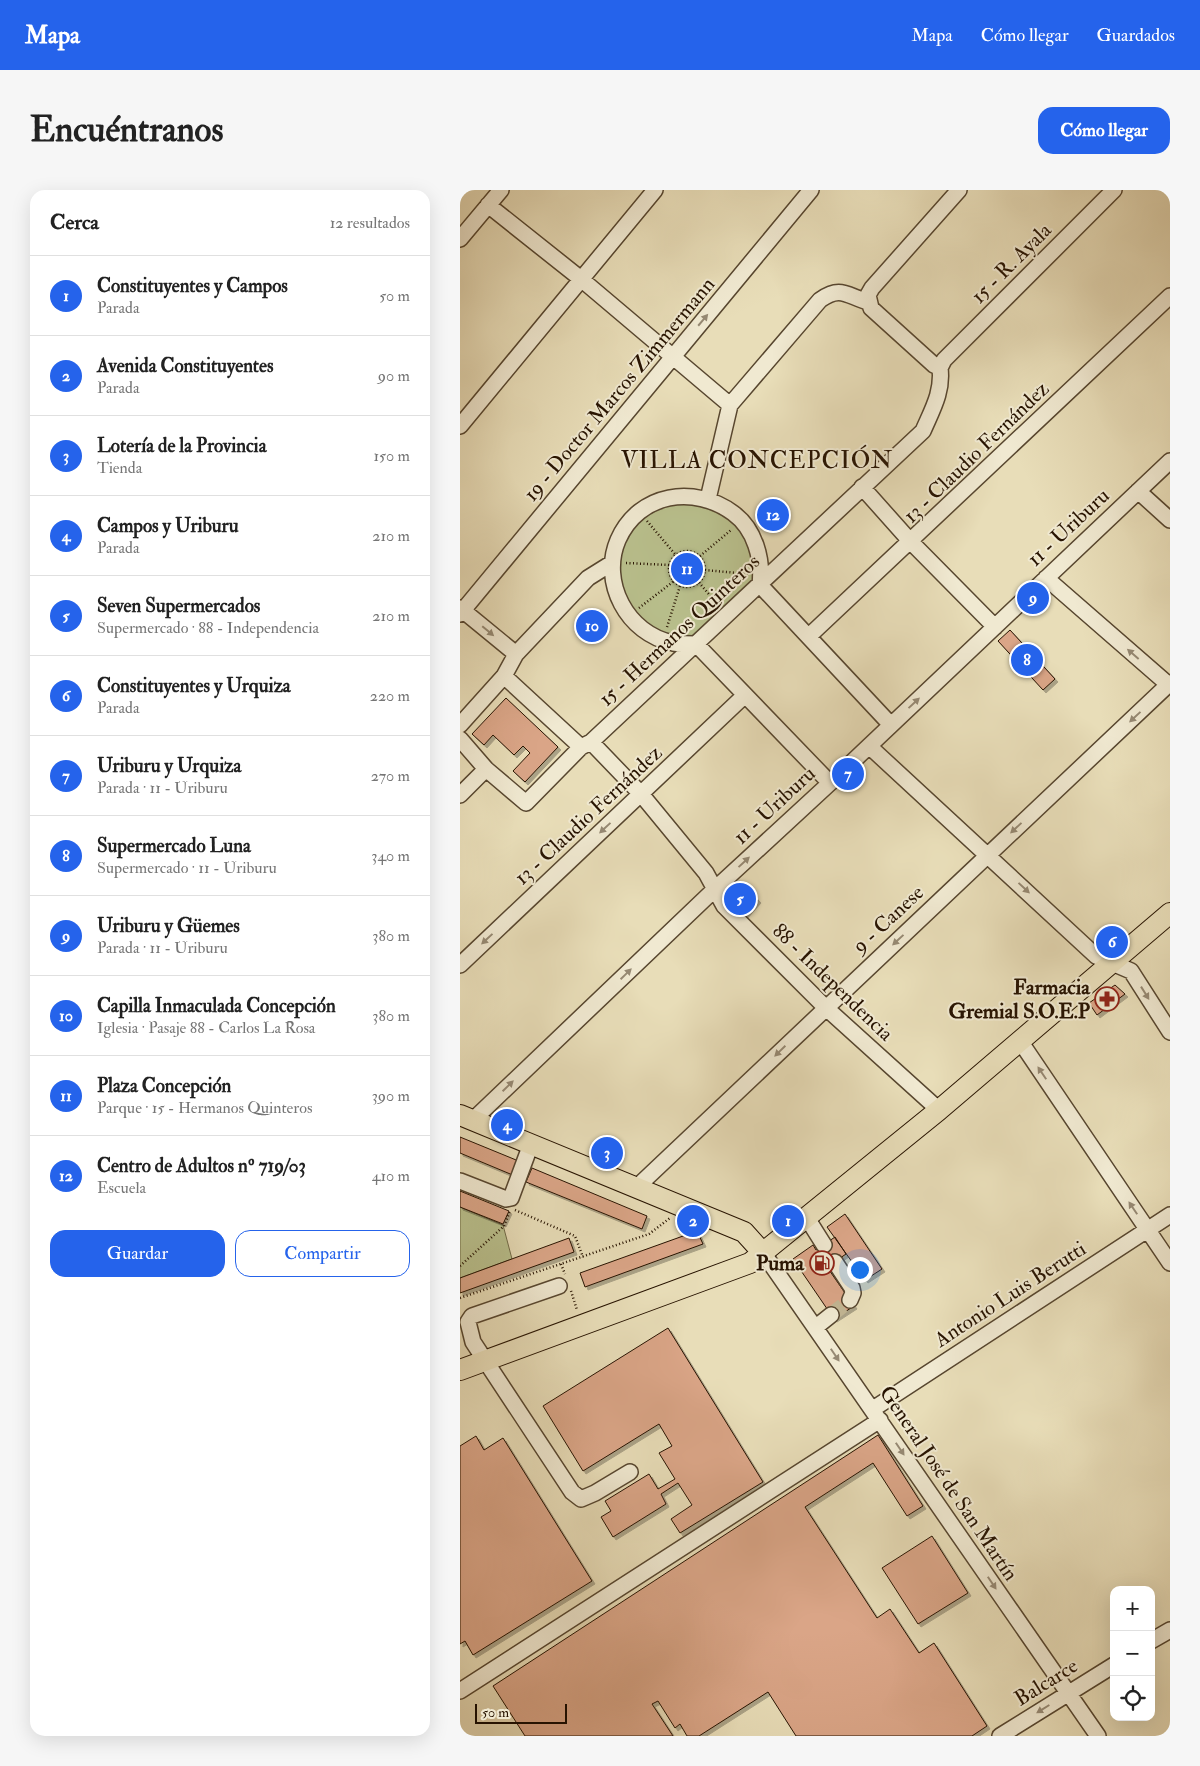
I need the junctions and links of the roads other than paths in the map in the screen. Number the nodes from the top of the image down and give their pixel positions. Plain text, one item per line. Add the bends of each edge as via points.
1 (501, 190) edge
2 (655, 190) edge
3 (811, 190) edge
4 (959, 190) edge
5 (1114, 190) edge
6 (488, 205) junction
7 (460, 239) edge
8 (581, 279) junction
9 (1170, 296) edge
10 (868, 302) junction
11 (672, 358) junction
12 (940, 368) junction
13 (730, 405) junction
14 (460, 426) edge
15 (1170, 461) edge
16 (862, 487) junction
17 (1138, 491) junction
18 (708, 498) junction
19 (1170, 520) edge
20 (912, 542) junction
21 (612, 563) junction
22 (1046, 578) junction
23 (760, 580) junction
24 (461, 611) edge
25 (995, 627) junction
26 (810, 636) junction
27 (696, 644) junction
28 (516, 654) junction
29 (504, 676) junction
30 (1170, 685) edge
31 (744, 696) junction
32 (460, 725) edge
33 (891, 725) junction
34 (460, 739) edge
35 (586, 744) junction
36 (869, 746) junction
37 (486, 769) junction
38 (830, 783) junction
39 (641, 794) junction
40 (460, 796) edge
41 (988, 855) junction
42 (714, 889) junction
43 (1170, 913) edge
44 (1113, 964) junction
45 (460, 965) edge
46 (825, 1008) junction
47 (1170, 1032) edge
48 (1020, 1041) junction
49 (939, 1110) junction
50 (467, 1117) edge
51 (531, 1144) junction
52 (460, 1181) edge
53 (637, 1187) junction
54 (1170, 1215) edge
55 (807, 1218) junction
56 (1147, 1229) junction
57 (824, 1244) dead end
58 (764, 1254) junction
59 (835, 1262) dead end
60 (1170, 1263) edge
61 (566, 1286) road end
62 (850, 1300) dead end
63 (831, 1315) tunnel mouth
64 (816, 1327) junction
65 (485, 1361) junction
66 (460, 1370) edge
67 (876, 1415) junction
68 (630, 1472) dead end
69 (1170, 1630) edge
70 (1155, 1639) edge
71 (1110, 1667) edge
72 (460, 1690) edge
73 (1068, 1693) junction
74 (1000, 1736) edge
75 (1098, 1736) edge

1 - 6 street
2 - 8 street
11 -> 3 street, 19 - Doctor Marcos Zimmermann
4 - 10 street via 872,288
5 - 12 street, 15 - R. Ayala via 944,360
6 - 7 street
6 - 8 street
8 - 11 street
8 - 14 street
9 - 20 street, 13 - Claudio Fernández
10 - 12 street
10 - 13 street via 842,291 825,297
11 - 13 street
11 - 24 street, 19 - Doctor Marcos Zimmermann
12 - 16 street, 15 - Hermanos Quinteros via 939,394 923,431
13 - 18 street
15 - 17 street, 11 - Uriburu
16 - 20 street
16 - 23 street, 15 - Hermanos Quinteros
17 - 19 street
17 - 22 street, 11 - Uriburu
18 - 21 street via 673,496 651,504 632,519 618,539
18 - 23 street via 742,521 753,537 760,561
20 - 25 street
20 - 26 street, 13 - Claudio Fernández
21 - 27 street via 614,585 621,605 634,623 663,640
21 - 28 street via 588,578
22 - 25 street, 11 - Uriburu
30 -> 22 street
23 - 26 street
23 - 27 street, 15 - Hermanos Quinteros
24 -> 28 street
33 -> 25 street, 11 - Uriburu
26 - 33 street
27 - 31 street
27 - 35 street, 15 - Hermanos Quinteros
28 - 29 street
29 - 32 street
29 - 35 street, 88 - Independencia
30 -> 41 street, 9 - Canese
31 - 38 street
31 - 39 street, 13 - Claudio Fernández
33 - 36 street, 11 - Uriburu
34 - 37 street
35 - 37 street, 15 - Hermanos Quinteros via 526,803
35 - 39 street, 88 - Independencia
36 - 38 street, 11 - Uriburu
36 - 41 street
37 - 40 street
42 -> 38 street, 11 - Uriburu
39 - 42 street, 88 - Independencia via 706,873
39 -> 45 street, 13 - Claudio Fernández
41 -> 44 street via 1096,956
41 -> 46 street, 9 - Canese
42 - 46 street, 88 - Independencia via 724,906
50 -> 42 street, 11 - Uriburu
43 - 44 main road
44 -> 47 street via 1131,971
44 - 48 main road
46 - 49 street, 88 - Independencia
46 -> 53 street, 9 - Canese
48 - 49 main road
56 -> 48 street
49 - 55 main road
50 - 51 main road
51 - 52 street via 511,1198 506,1199
51 - 53 main road
53 - 58 main road via 744,1232
54 - 56 street, Antonio Luis Berutti
55 - 57 street
55 - 58 main road
56 - 60 street
56 - 67 street, Antonio Luis Berutti
58 - 64 street, General José de San Martín
58 - 65 main road via 735,1270
59 - 62 street via 852,1288
61 - 65 street via 469,1319 473,1342
63 - 64 street
64 -> 67 street, General José de San Martín
65 - 66 main road
65 - 68 street via 572,1492 581,1499
67 - 72 street, Antonio Luis Berutti
67 -> 73 street, General José de San Martín
69 - 70 street
71 - 73 street, Balcarce
73 -> 74 street, Balcarce
73 - 75 street, General José de San Martín

